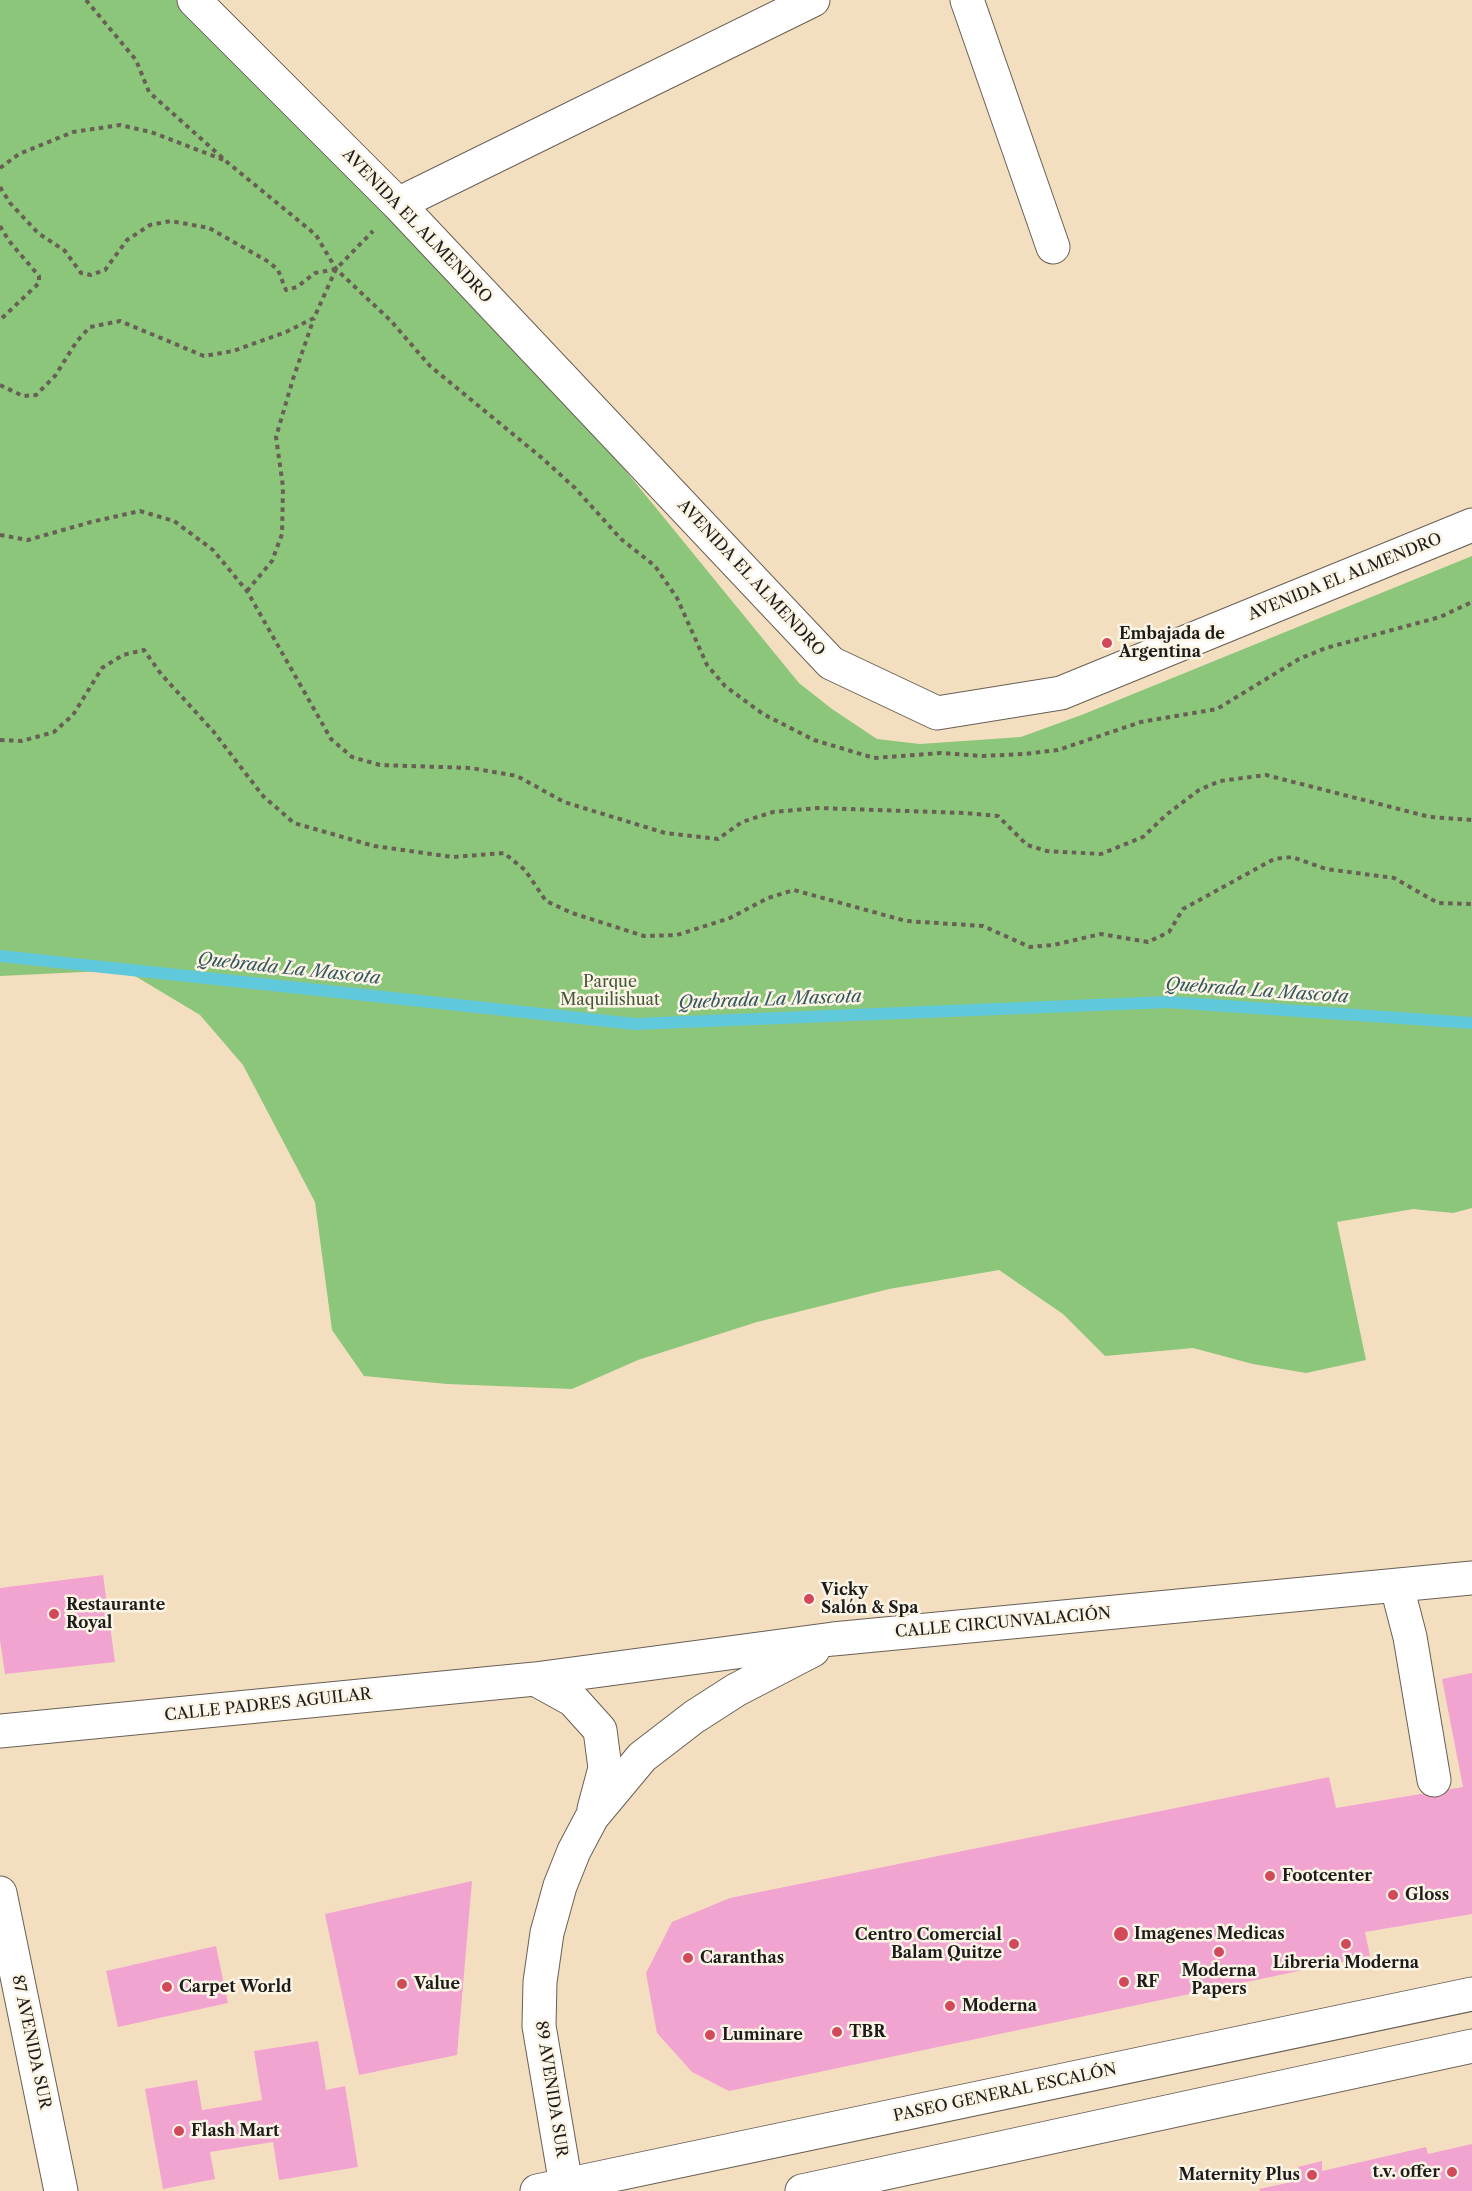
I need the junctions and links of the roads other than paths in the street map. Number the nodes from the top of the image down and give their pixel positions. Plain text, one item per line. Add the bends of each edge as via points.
1 (194, 0) edge
2 (813, 0) edge
3 (967, 0) edge
4 (398, 204) junction
5 (1053, 247) dead end
6 (1472, 525) edge
7 (1472, 1578) edge
8 (1397, 1587) junction
9 (833, 1639) junction
10 (535, 1679) junction
11 (0, 1731) edge
12 (1434, 1780) dead end
13 (592, 1817) junction
14 (0, 1893) edge
15 (1472, 1994) edge
16 (1472, 2046) edge
17 (557, 2189) edge
18 (62, 2191) edge
19 (802, 2191) edge

1 - 4 street, AVENIDA EL ALMENDRO
2 - 4 street
3 - 5 street
4 - 6 street, AVENIDA EL ALMENDRO via 831,663 937,713 1061,693
7 - 8 street, CALLE CIRCUNVALACIÓN
8 - 9 street, CALLE CIRCUNVALACIÓN
8 - 12 street via 1410,1637
9 - 10 street, CALLE CIRCUNVALACIÓN
9 - 13 street, 89 AVENIDA SUR via 694,1717 642,1757
10 - 11 street, CALLE PADRES AGUILAR
10 - 13 street, 89 AVENIDA SUR via 573,1700 600,1730 605,1768
13 - 17 street, 89 AVENIDA SUR via 560,1886 547,1933 540,1982 539,2026
14 - 18 street, 87 AVENIDA SUR
15 - 17 street, PASEO GENERAL ESCALÓN
16 - 19 street

